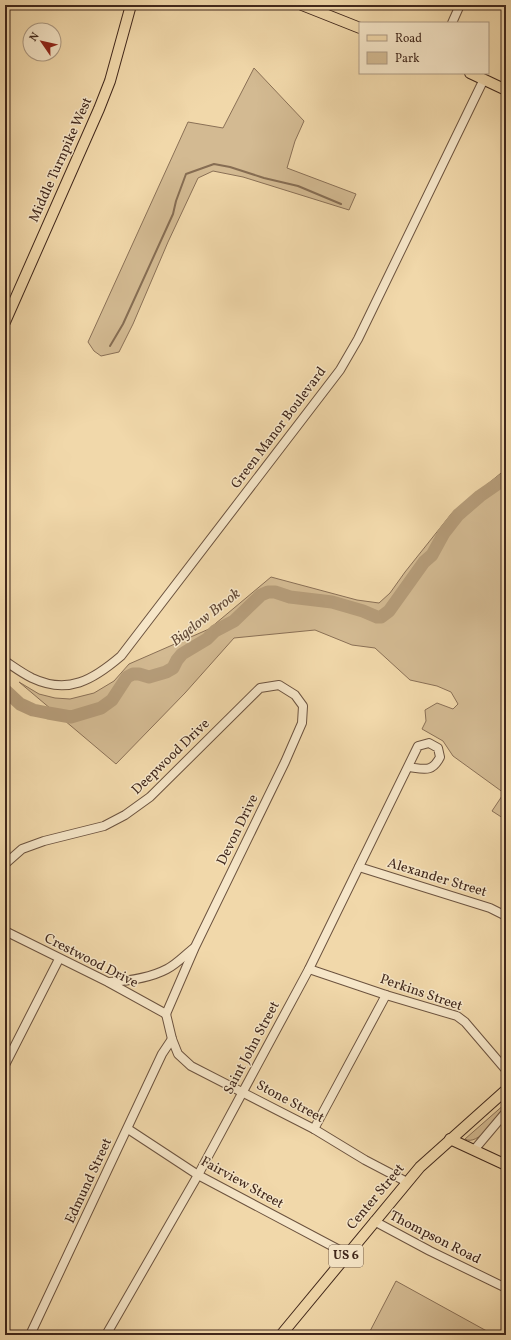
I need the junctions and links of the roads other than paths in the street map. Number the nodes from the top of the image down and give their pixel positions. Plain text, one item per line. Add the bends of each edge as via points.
1 (132, 5) edge
2 (302, 5) edge
3 (460, 5) edge
4 (452, 22) edge
5 (359, 28) edge
6 (472, 74) edge
7 (484, 79) junction
8 (506, 90) edge
9 (5, 322) edge
10 (5, 661) edge
11 (302, 723) joint
12 (408, 767) dead end
13 (5, 864) edge
14 (359, 867) junction
15 (506, 916) edge
16 (5, 931) edge
17 (195, 947) junction
18 (59, 959) junction
19 (309, 969) junction
20 (108, 982) junction
21 (386, 995) junction
22 (166, 1014) junction
23 (172, 1039) junction
24 (5, 1065) edge
25 (506, 1070) edge
26 (506, 1090) edge
27 (243, 1092) junction
28 (506, 1112) edge
29 (128, 1129) junction
30 (314, 1129) junction
31 (450, 1139) junction
32 (474, 1150) junction
33 (506, 1164) edge
34 (198, 1175) junction
35 (407, 1182) junction
36 (374, 1221) junction
37 (347, 1254) junction
38 (506, 1288) edge
39 (284, 1332) edge
40 (30, 1335) edge
41 (106, 1335) edge

1 - 9 main road, Middle Turnpike West via 110,81 99,109
2 - 5 main road
3 - 4 street
6 - 7 main road
7 - 8 main road
7 - 10 street, Green Manor Boulevard via 358,339 340,370 121,656 89,680 67,686 49,684 31,677
11 - 13 street, Deepwood Drive via 303,706 295,695 279,685 260,688 150,797 125,815 104,826 22,849
11 - 17 street, Devon Drive
12 - 14 street, Saint John Street
14 - 15 street, Alexander Street via 490,908
14 - 19 street, Saint John Street
16 - 18 street, Crestwood Drive
17 - 20 street, Devon Drive via 168,969 145,977
17 - 22 street, Devon Drive
18 - 20 street, Crestwood Drive
18 - 24 street
19 - 21 street, Perkins Street
19 - 27 street, Saint John Street
20 - 22 street, Crestwood Drive
21 - 25 street, Perkins Street via 457,1016
21 - 30 street
22 - 23 street, Stone Street
23 - 27 street, Stone Street via 178,1054 191,1066
23 - 29 street, Edmund Street via 162,1054
26 - 31 main road, Center Street / US 6
27 - 30 street, Stone Street
27 - 34 street, Saint John Street
28 - 32 street
29 - 34 street, Fairview Street
29 - 40 street, Edmund Street
30 - 35 street, Stone Street
31 - 32 main road
31 - 35 main road, Center Street / US 6
32 - 33 main road
34 - 37 street, Fairview Street
34 - 41 street, Saint John Street
35 - 36 main road, Center Street / US 6
36 - 37 main road, Center Street / US 6
36 - 38 street, Thompson Road
37 - 39 main road, Center Street / US 6

